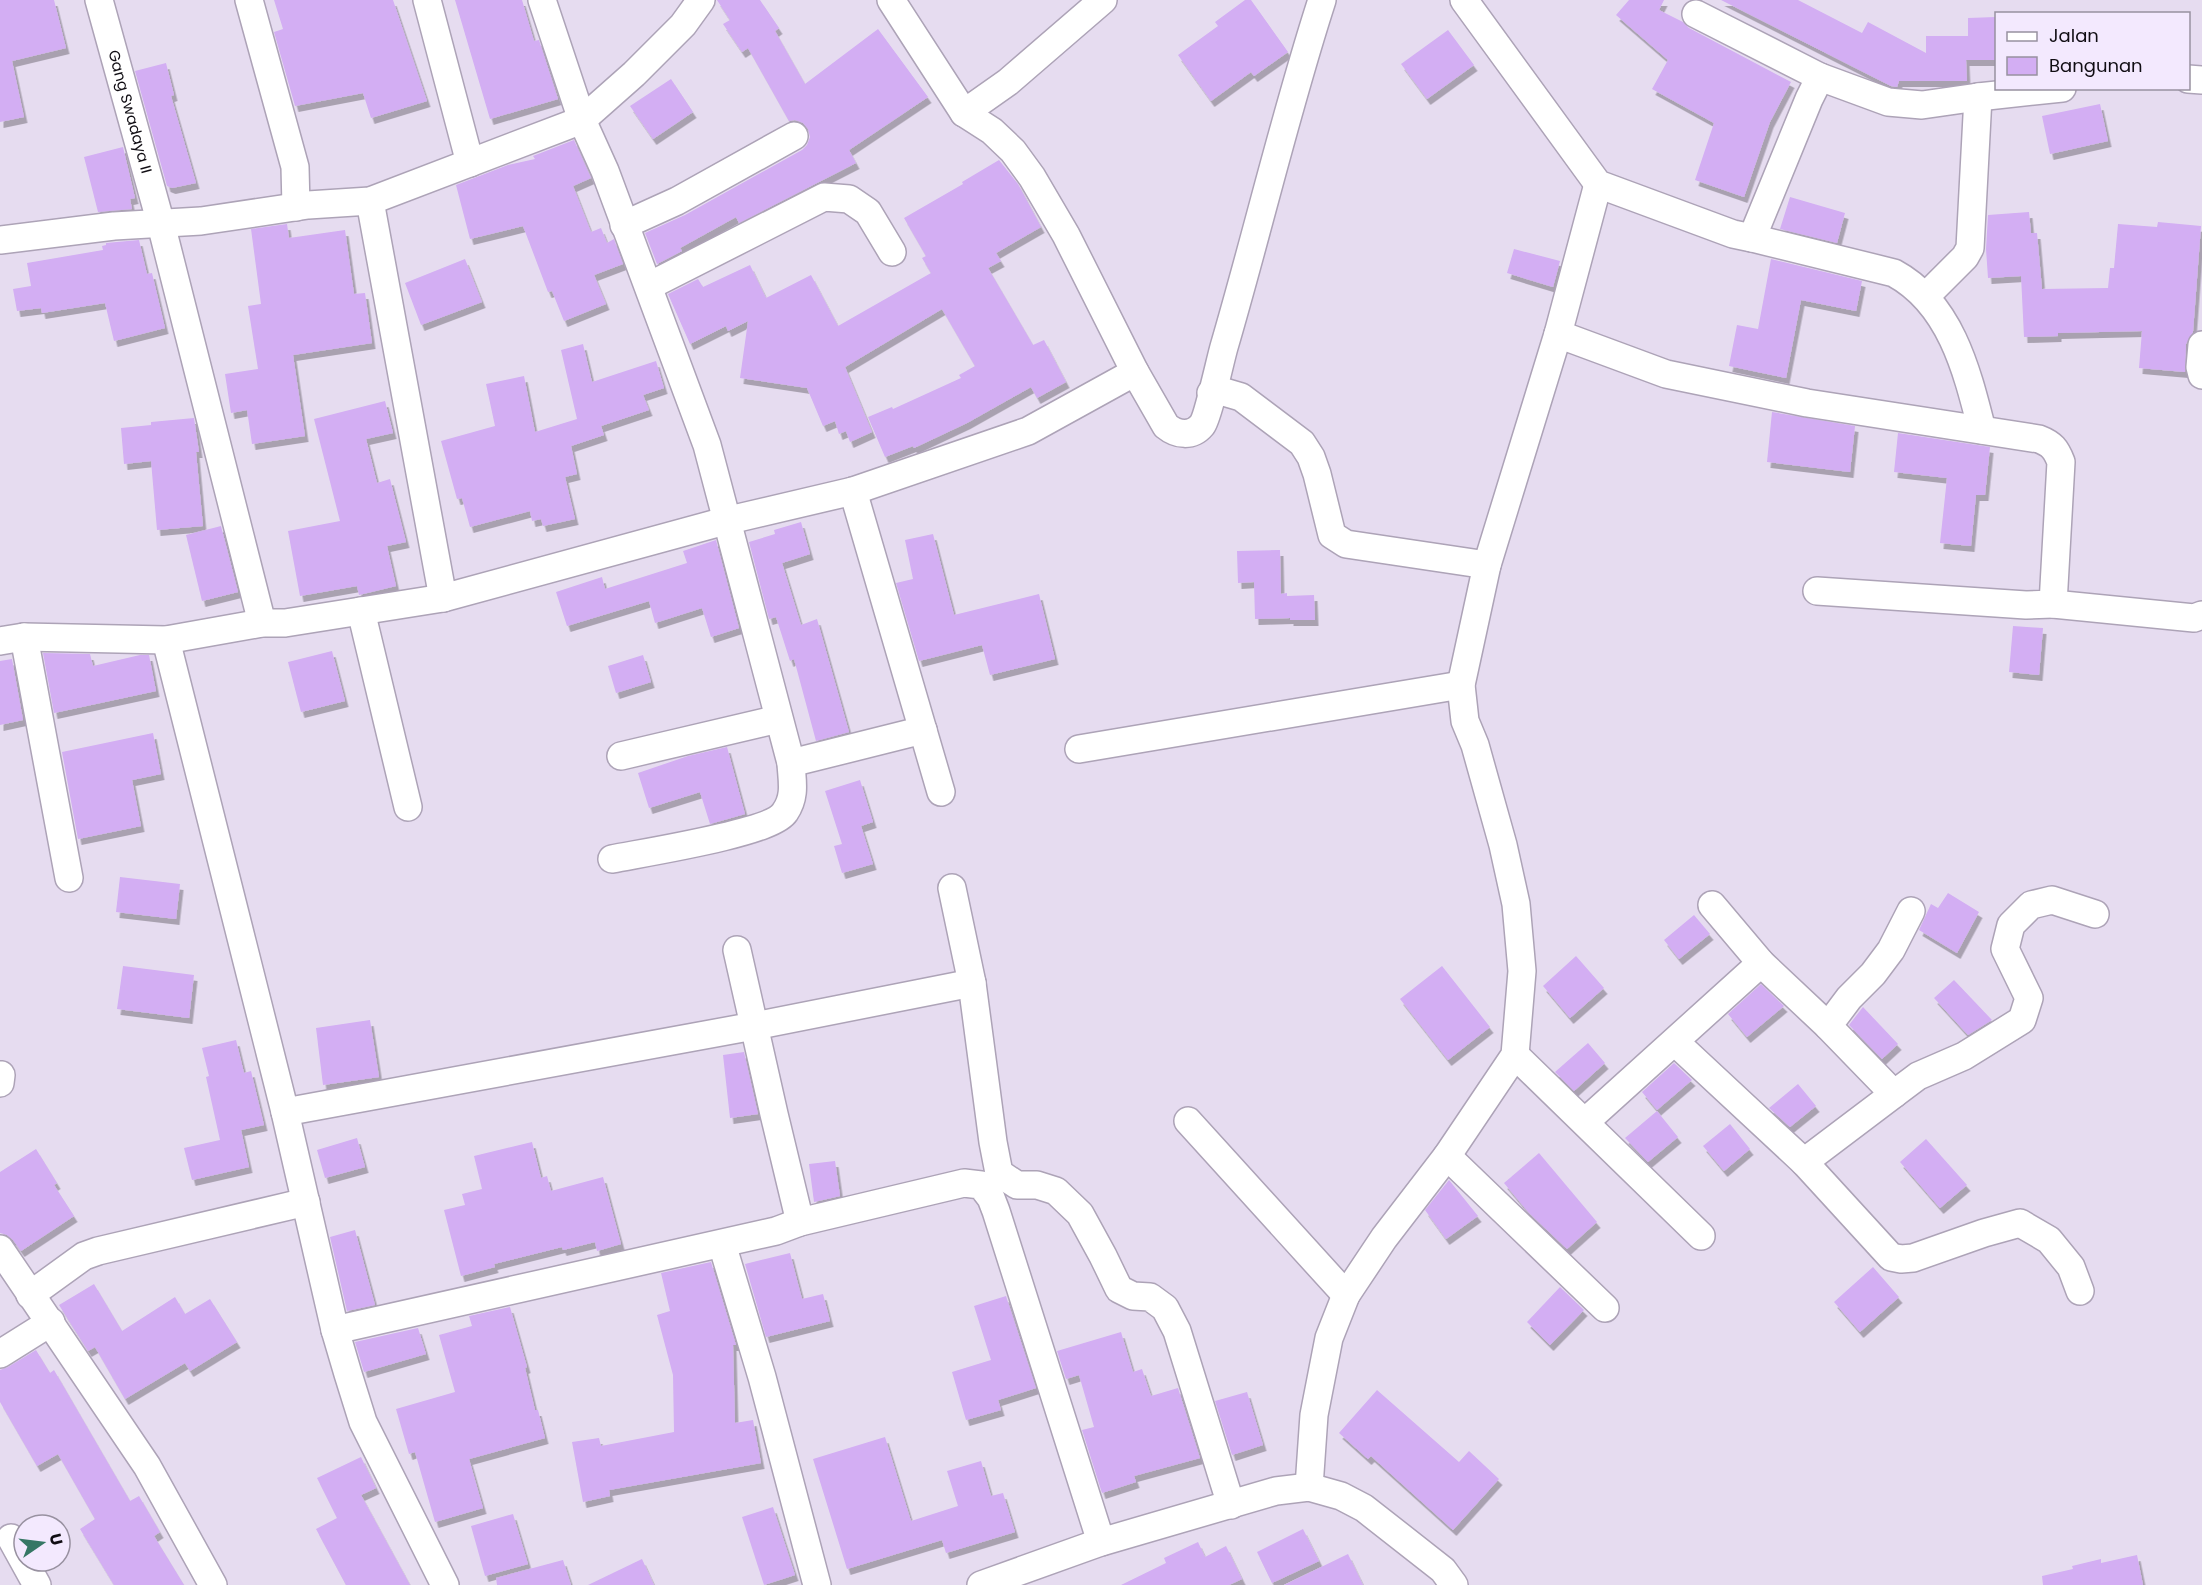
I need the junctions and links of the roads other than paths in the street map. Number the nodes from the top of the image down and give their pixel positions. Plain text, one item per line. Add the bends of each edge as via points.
1 (99, 0) edge
2 (249, 0) edge
3 (427, 0) edge
4 (542, 0) edge
5 (701, 0) edge
6 (891, 0) edge
7 (1103, 0) edge
8 (1322, 0) edge
9 (1464, 0) edge
10 (1696, 14) dead end
11 (1820, 77) junction
12 (2043, 90) edge
13 (1978, 97) junction
14 (964, 113) junction
15 (582, 120) junction
16 (794, 136) dead end
17 (470, 163) junction
18 (1598, 184) junction
19 (370, 201) junction
20 (296, 207) junction
21 (160, 224) junction
22 (624, 225) junction
23 (1752, 238) junction
24 (0, 240) edge
25 (892, 252) dead end
26 (649, 286) junction
27 (1926, 296) junction
28 (1558, 334) junction
29 (2202, 345) edge
30 (1135, 372) junction
31 (2202, 375) edge
32 (1211, 393) junction
33 (1982, 430) junction
34 (853, 491) junction
35 (725, 521) junction
36 (1487, 565) junction
37 (1817, 591) dead end
38 (443, 598) junction
39 (2053, 604) junction
40 (361, 611) junction
41 (2202, 615) edge
42 (262, 623) junction
43 (12, 639) edge
44 (166, 640) junction
45 (1461, 685) junction
46 (778, 719) junction
47 (923, 730) junction
48 (1079, 749) dead end
49 (621, 756) dead end
50 (790, 763) junction
51 (941, 792) dead end
52 (408, 807) dead end
53 (612, 859) dead end
54 (69, 878) dead end
55 (952, 888) dead end
56 (1712, 905) dead end
57 (1911, 911) dead end
58 (2095, 914) dead end
59 (737, 950) dead end
60 (1761, 963) junction
61 (972, 983) junction
62 (754, 1026) junction
63 (1828, 1026) junction
64 (1675, 1042) junction
65 (1515, 1055) junction
66 (1894, 1094) junction
67 (285, 1112) junction
68 (1188, 1121) dead end
69 (1585, 1122) junction
70 (1447, 1156) junction
71 (1804, 1162) junction
72 (1037, 1185) junction
73 (991, 1198) junction
74 (306, 1202) junction
75 (801, 1222) junction
76 (1701, 1236) dead end
77 (722, 1244) junction
78 (0, 1249) edge
79 (2080, 1291) dead end
80 (30, 1295) junction
81 (1346, 1295) junction
82 (1605, 1308) dead end
83 (51, 1322) junction
84 (335, 1330) junction
85 (0, 1354) edge
86 (1309, 1487) junction
87 (1231, 1504) junction
88 (11, 1538) dead end
89 (1101, 1542) junction
90 (37, 1585) edge
91 (213, 1585) edge
92 (444, 1585) edge
93 (817, 1585) edge
94 (981, 1585) edge
95 (1454, 1585) edge

1 - 21 street, Gang Swadaya II
2 - 20 street via 295,167
3 - 17 street
4 - 15 street
5 - 15 street via 683,25
6 - 14 street
7 - 14 street via 1008,82
8 - 32 street
9 - 18 street
10 - 11 street
11 - 13 street via 1888,102 1922,105
11 - 23 street
12 - 13 street
13 - 27 street via 1970,248
14 - 30 street via 992,131 1032,177
15 - 17 street
15 - 22 street
16 - 22 street via 677,201
17 - 19 street
18 - 23 street
18 - 28 street
19 - 20 street
19 - 38 street
20 - 21 street
21 - 24 street
21 - 42 street, Gang Swadaya II
22 - 26 street
23 - 27 street via 1894,273
25 - 26 street via 868,212 849,199 824,197
26 - 35 street via 707,445
27 - 33 street via 1956,346
28 - 33 street via 1666,374 1807,403
28 - 36 street
29 - 31 street
30 - 32 street via 1173,432 1187,434 1204,423
30 - 34 street via 1028,431
32 - 36 street via 1241,397 1302,443 1317,474 1332,535 1346,544
33 - 39 street via 2049,443 2061,462
34 - 35 street
34 - 47 street
35 - 38 street
35 - 46 street
36 - 45 street
37 - 39 street
38 - 40 street
39 - 41 street via 2194,618
40 - 42 street
40 - 52 street
42 - 44 street
43 - 44 street
43 - 54 street
44 - 67 street
45 - 48 street
45 - 65 street via 1465,721 1500,834 1516,904 1522,971
46 - 49 street
46 - 50 street
47 - 50 street
47 - 51 street
50 - 53 street via 794,795 784,814 772,823 724,837
55 - 61 street
56 - 60 street
57 - 63 street via 1891,950
58 - 66 street via 2052,900 2031,904 2011,925 2005,949 2029,998 2022,1020 1964,1056 1918,1076
59 - 62 street
60 - 63 street
60 - 64 street
61 - 62 street
61 - 72 street via 999,1173 1017,1185
62 - 67 street
62 - 75 street
63 - 66 street
64 - 69 street
64 - 71 street
65 - 69 street
65 - 70 street
66 - 71 street
67 - 74 street
68 - 81 street
69 - 76 street
70 - 81 street
70 - 82 street
71 - 79 street via 1891,1257 1913,1258 2020,1223 2049,1240 2071,1267
72 - 73 street
72 - 87 street via 1056,1191 1080,1214 1119,1289 1133,1296 1150,1297 1165,1308 1177,1330
73 - 75 street via 981,1185 964,1183
73 - 89 street
74 - 80 street via 98,1251 84,1256
74 - 84 street
75 - 77 street
77 - 84 street
77 - 93 street
78 - 80 street
80 - 83 street
81 - 86 street via 1329,1338 1314,1415
83 - 85 street
83 - 91 street via 147,1466
84 - 92 street via 363,1422
86 - 87 street via 1276,1491
86 - 95 street via 1341,1496 1364,1509 1443,1570
87 - 89 street
88 - 90 street
89 - 94 street

